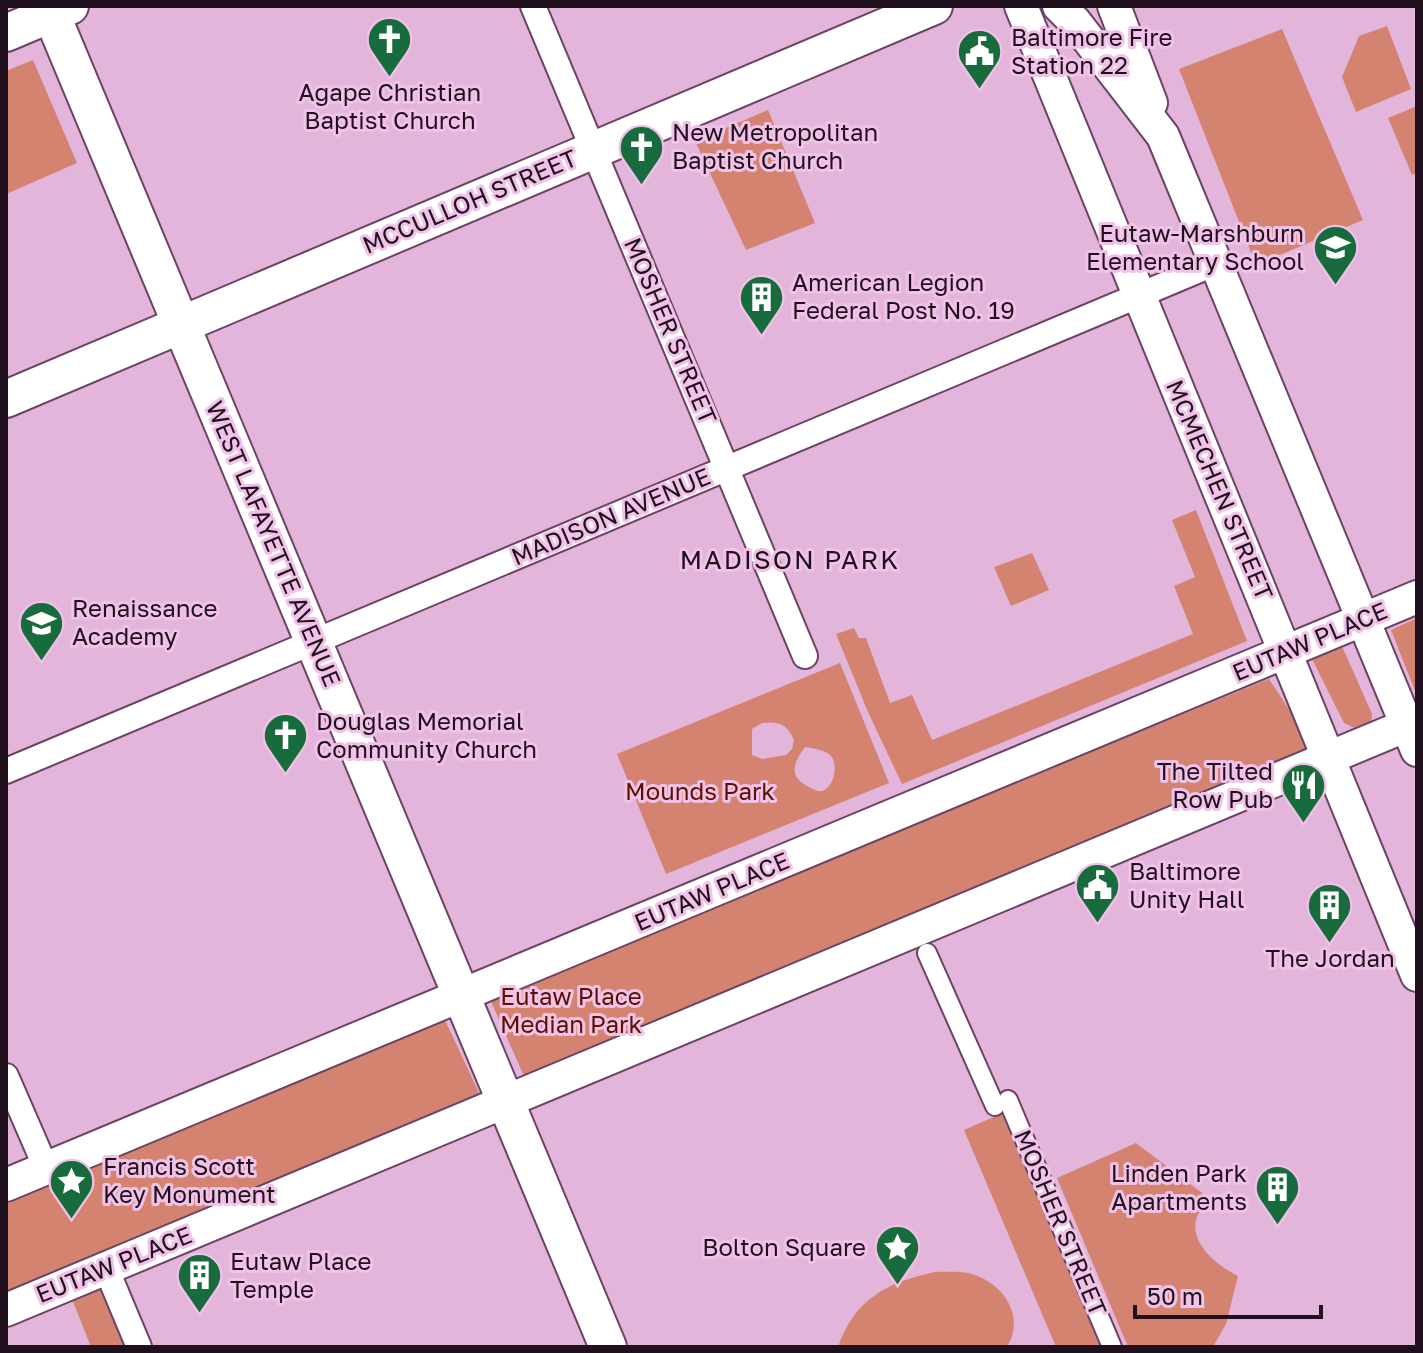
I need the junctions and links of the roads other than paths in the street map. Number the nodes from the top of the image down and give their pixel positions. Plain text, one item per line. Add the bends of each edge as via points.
1 (533, 6) edge
2 (934, 6) edge
3 (1021, 6) edge
4 (1059, 6) edge
5 (1114, 6) edge
6 (57, 9) edge
7 (6, 33) edge
8 (1163, 136) junction
9 (594, 150) junction
10 (1216, 263) junction
11 (1138, 296) junction
12 (181, 325) junction
13 (6, 399) edge
14 (727, 469) junction
15 (1417, 597) edge
16 (1362, 620) junction
17 (314, 642) junction
18 (1286, 651) junction
19 (805, 656) dead end
20 (1414, 732) edge
21 (1330, 759) junction
22 (6, 771) edge
23 (927, 953) dead end
24 (1417, 975) edge
25 (462, 996) junction
26 (6, 1076) edge
27 (506, 1103) junction
28 (46, 1168) junction
29 (6, 1185) edge
30 (106, 1268) junction
31 (6, 1310) edge
32 (139, 1347) edge
33 (608, 1347) edge
34 (1112, 1347) edge

1 - 9 street, MOSHER STREET
2 - 9 main road, MCCULLOH STREET
3 - 11 street, MCMECHEN STREET
4 - 8 street
5 - 8 street
6 - 7 main road
6 - 12 main road, WEST LAFAYETTE AVENUE
8 - 10 street
9 - 12 main road, MCCULLOH STREET
9 - 14 street, MOSHER STREET
10 - 11 street, MADISON AVENUE
10 - 16 street
11 - 14 street, MADISON AVENUE
11 - 18 street, MCMECHEN STREET
12 - 13 main road, MCCULLOH STREET
12 - 17 main road, WEST LAFAYETTE AVENUE
14 - 17 street, MADISON AVENUE
14 - 19 street, MOSHER STREET
15 - 16 street, EUTAW PLACE
16 - 18 street, EUTAW PLACE
16 - 20 street
17 - 22 street, MADISON AVENUE
17 - 25 main road, WEST LAFAYETTE AVENUE
18 - 21 street, MCMECHEN STREET
18 - 25 street, EUTAW PLACE
20 - 21 street, EUTAW PLACE
21 - 24 street, MCMECHEN STREET
21 - 27 street, EUTAW PLACE
23 - 34 street, MOSHER STREET via 1002,1103
25 - 27 main road, WEST LAFAYETTE AVENUE
25 - 28 street, EUTAW PLACE
26 - 28 street
27 - 30 street, EUTAW PLACE
27 - 33 main road, WEST LAFAYETTE AVENUE
28 - 29 street, EUTAW PLACE
30 - 31 street, EUTAW PLACE
30 - 32 street

